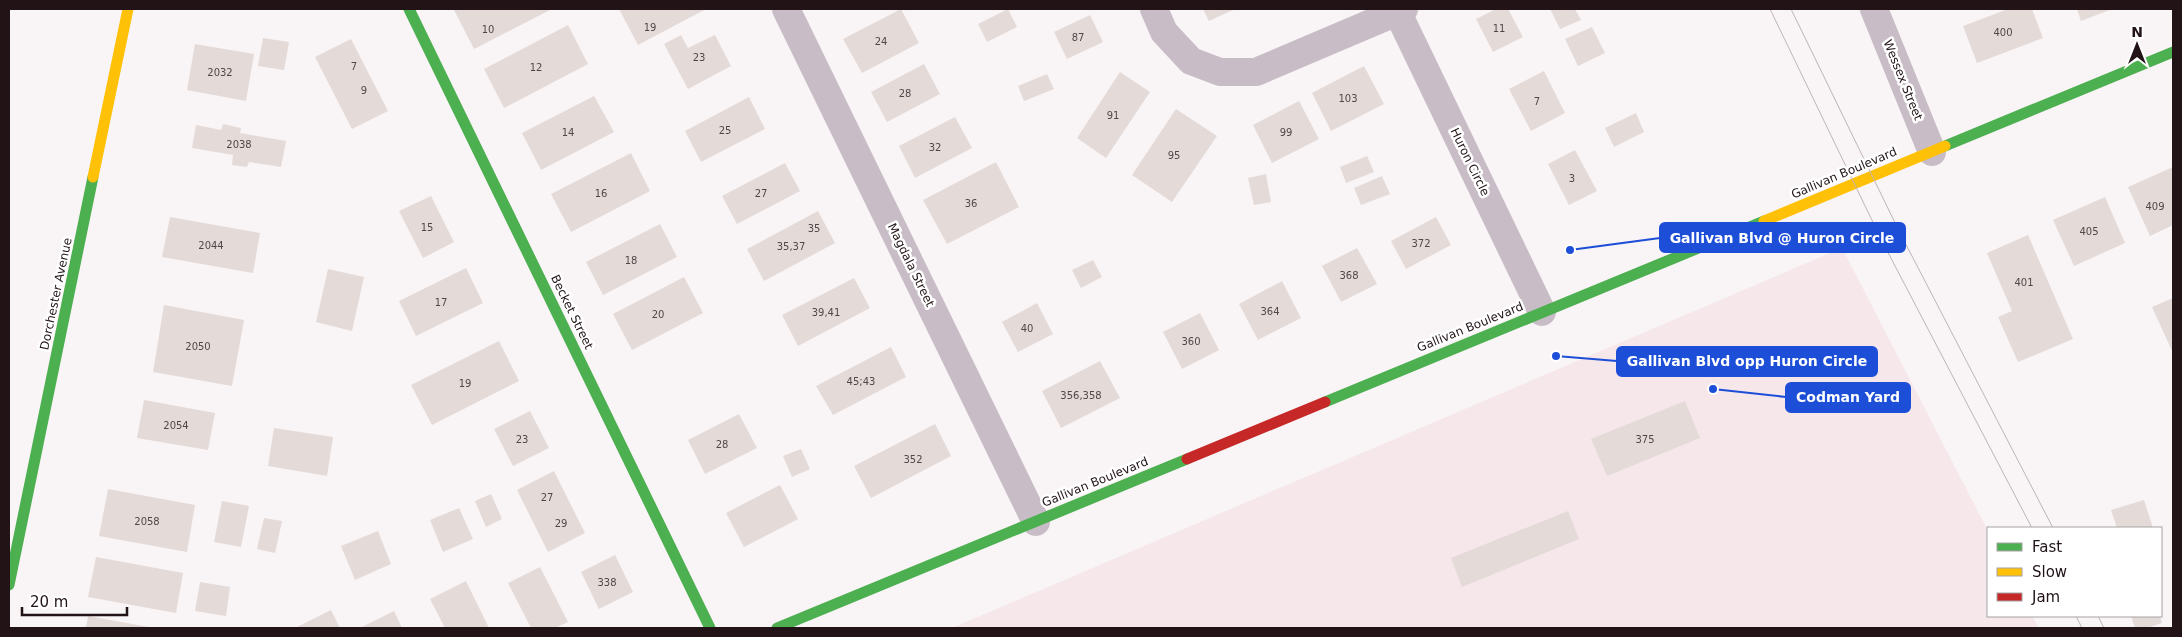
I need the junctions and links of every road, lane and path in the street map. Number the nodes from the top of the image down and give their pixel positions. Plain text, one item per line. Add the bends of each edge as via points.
1 (128, 9) edge
2 (410, 9) edge
3 (786, 9) edge
4 (1154, 9) edge
5 (1874, 9) edge
6 (1401, 10) edge
7 (2173, 52) edge
8 (1932, 152) junction
9 (1542, 312) junction
10 (1036, 522) junction
11 (9, 585) edge
12 (710, 628) edge
13 (777, 628) edge

1 - 11 main road, Dorchester Avenue
2 - 12 main road, Becket Street
3 - 10 street, Magdala Street
4 - 6 street, Huron Circle via 1164,32 1191,61 1220,72 1256,72
5 - 8 street, Wessex Street
6 - 9 street, Huron Circle
7 - 8 main road, Gallivan Boulevard
8 - 9 main road, Gallivan Boulevard
9 - 10 main road, Gallivan Boulevard
10 - 13 main road, Gallivan Boulevard

